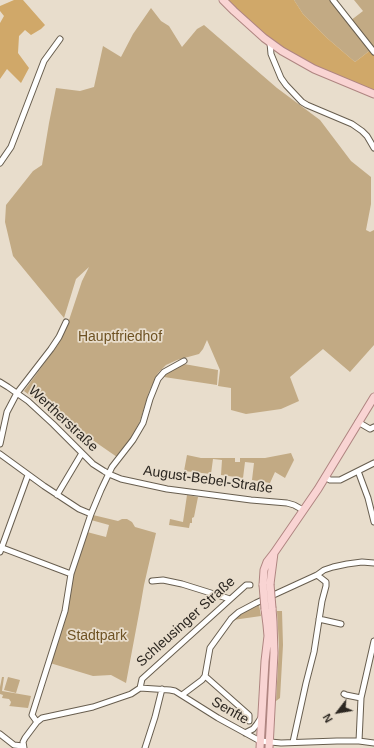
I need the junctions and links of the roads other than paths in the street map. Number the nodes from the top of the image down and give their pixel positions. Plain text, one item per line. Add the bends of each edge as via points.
1 (223, 0) edge
2 (333, 0) edge
3 (60, 40) dead end
4 (270, 43) junction
5 (374, 52) edge
6 (374, 94) edge
7 (374, 148) edge
8 (0, 163) edge
9 (66, 322) dead end
10 (184, 361) dead end
11 (0, 382) edge
12 (17, 393) junction
13 (374, 397) edge
14 (358, 422) junction
15 (374, 427) edge
16 (0, 444) edge
17 (0, 454) edge
18 (81, 455) junction
19 (374, 463) edge
20 (358, 471) junction
21 (109, 474) junction
22 (28, 475) junction
23 (325, 477) junction
24 (58, 495) junction
25 (303, 510) junction
26 (91, 514) junction
27 (374, 522) edge
28 (1, 549) edge
29 (374, 563) edge
30 (71, 574) junction
31 (317, 574) junction
32 (152, 581) dead end
33 (250, 586) dead end
34 (230, 599) junction
35 (268, 609) junction
36 (319, 620) junction
37 (342, 624) dead end
38 (374, 641) edge
39 (205, 676) junction
40 (140, 688) junction
41 (162, 689) junction
42 (344, 694) dead end
43 (182, 695) junction
44 (361, 698) junction
45 (262, 716) junction
46 (249, 721) dead end
47 (37, 722) junction
48 (245, 733) junction
49 (0, 734) edge
50 (337, 741) junction
51 (359, 741) junction
52 (293, 742) junction
53 (374, 743) edge
54 (260, 744) edge
55 (269, 745) edge
56 (24, 747) edge
57 (145, 748) edge
58 (337, 748) edge

1 - 4 main road
2 - 5 street
3 - 8 street via 44,61 11,147
4 - 6 main road via 314,70
4 - 7 street via 271,54 281,78 302,102 352,124 367,136
9 - 12 street via 51,349
10 - 21 street via 164,372 158,379 143,422
11 - 12 street, Wertherstraße
12 - 16 street via 7,412
12 - 18 street, Wertherstraße via 40,411
13 - 14 main road
14 - 15 street via 370,428
14 - 23 main road
17 - 22 street
18 - 21 street, Wertherstraße
18 - 24 street
19 - 20 street
20 - 23 street via 337,480
20 - 27 street
21 - 25 street, August-Bebel-Straße via 167,489 287,503
21 - 26 street
22 - 24 street
22 - 28 street
23 - 25 main road
24 - 26 street
25 - 35 main road, bridge via 274,553 266,585
26 - 30 street
28 - 30 street
29 - 31 street via 362,562 333,567
30 - 47 street via 65,611 32,715
31 - 36 street via 326,582
31 - 39 street via 268,597 231,619 210,648
32 - 34 street via 163,580 182,584
33 - 34 street, Schleusinger Straße via 246,585
34 - 40 street, Schleusinger Straße via 142,679
35 - 45 main road via 268,646
35 - 55 main road via 273,622 274,653
36 - 37 street
36 - 52 street
38 - 44 street
39 - 43 street, Senfte
39 - 46 street via 249,715
40 - 41 street, Senfte
40 - 47 street, Schleusinger Straße via 99,706 42,718
41 - 43 street, Senfte
41 - 57 street
42 - 44 street
43 - 48 street, Senfte
44 - 51 street
45 - 48 street via 253,729
45 - 54 main road
47 - 56 street via 25,738
48 - 54 street, Senfte
49 - 56 street via 14,745
50 - 51 street, Senfte
50 - 52 street, Senfte
50 - 58 street
51 - 53 street, Senfte
52 - 55 street, Senfte
54 - 55 street, Senfte

